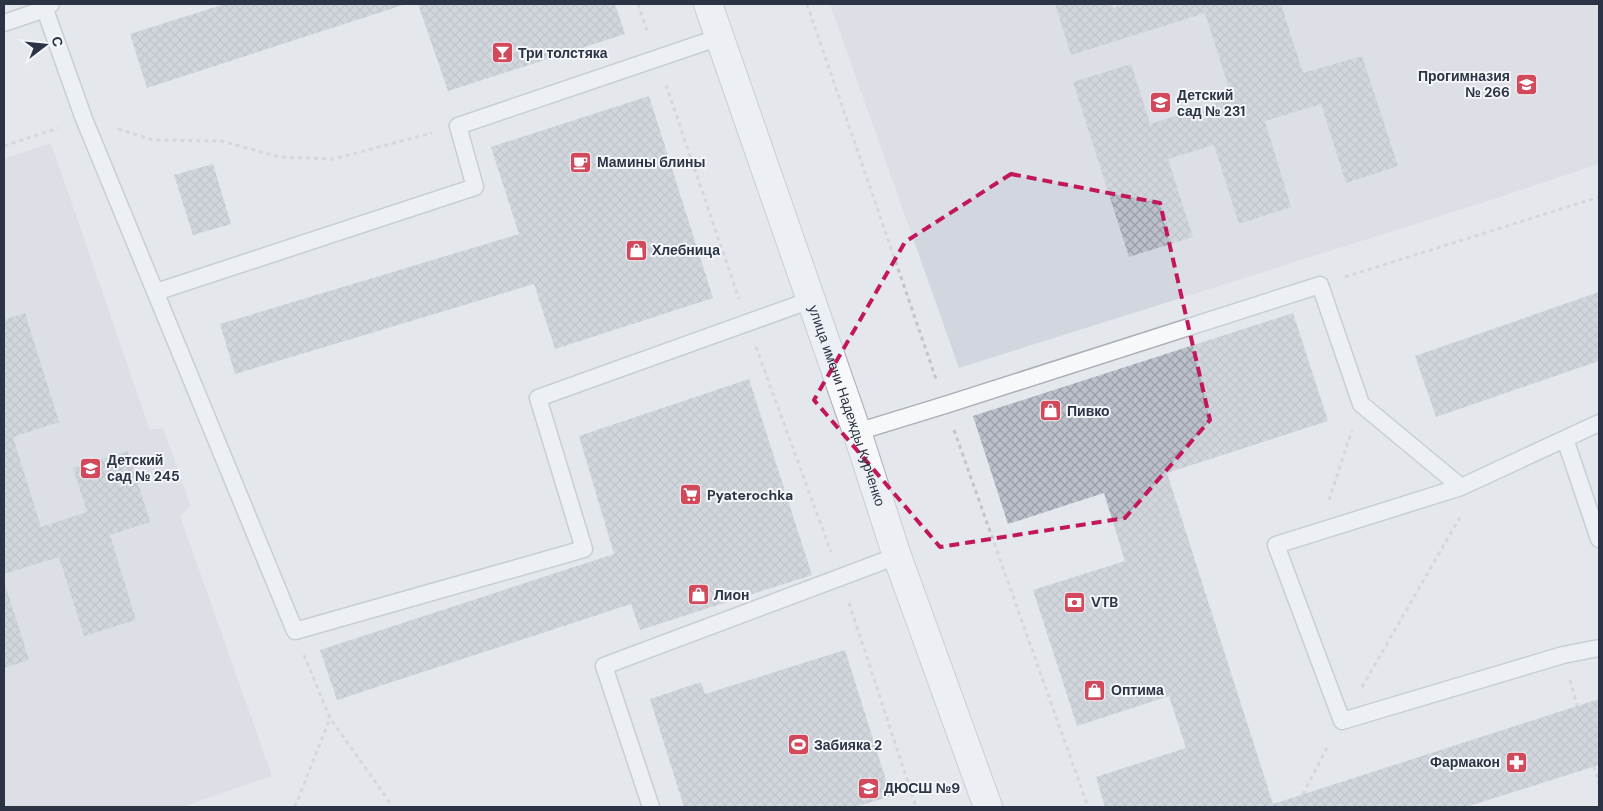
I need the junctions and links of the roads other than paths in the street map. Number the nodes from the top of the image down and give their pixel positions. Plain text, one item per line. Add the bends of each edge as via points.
1 (708, 4) edge
2 (46, 6) edge
3 (4, 23) edge
4 (720, 36) junction
5 (156, 292) junction
6 (811, 300) junction
7 (1599, 423) edge
8 (857, 432) junction
9 (1565, 438) junction
10 (1460, 487) junction
11 (1599, 539) edge
12 (897, 556) junction
13 (1599, 648) edge
14 (651, 807) edge
15 (988, 807) edge

1 - 4 street, улица имени Надежды Курченко
2 - 3 lane
2 - 5 lane via 84,119
4 - 5 lane via 458,126 475,187
4 - 6 street, улица имени Надежды Курченко
5 - 6 lane via 295,632 584,549 538,398
6 - 8 street, улица имени Надежды Курченко
7 - 9 lane
8 - 10 lane via 1320,285 1361,404
8 - 12 street, улица имени Надежды Курченко
9 - 10 lane
9 - 11 lane
10 - 13 lane via 1276,545 1342,721 1563,655
12 - 14 lane via 604,666
12 - 15 street, улица имени Надежды Курченко

